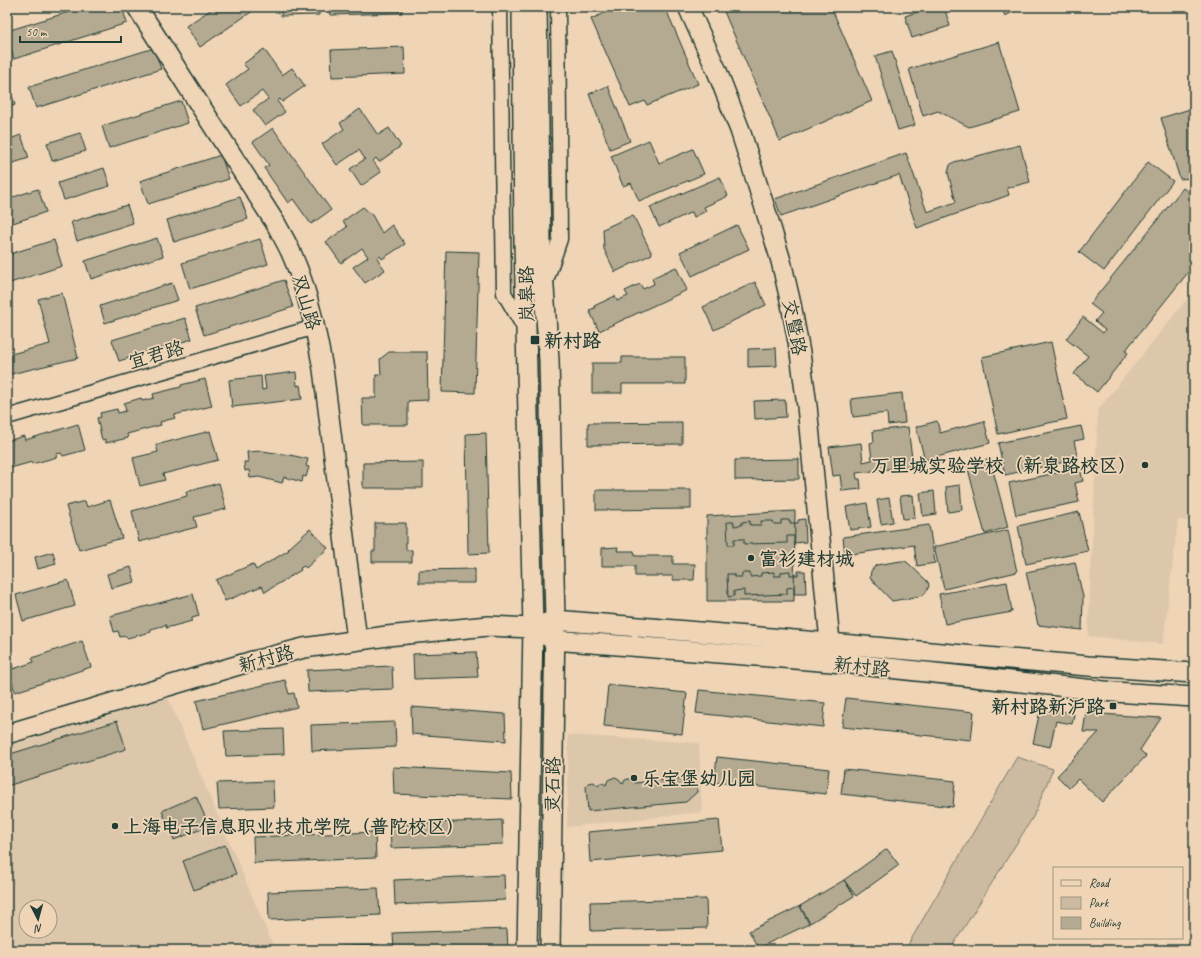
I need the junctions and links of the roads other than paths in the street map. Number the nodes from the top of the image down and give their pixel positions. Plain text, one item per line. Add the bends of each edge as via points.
1 (137, 7) edge
2 (500, 7) edge
3 (522, 7) edge
4 (537, 7) edge
5 (558, 7) edge
6 (688, 7) edge
7 (544, 287) junction
8 (316, 327) junction
9 (526, 330) junction
10 (7, 417) edge
11 (555, 620) junction
12 (533, 628) junction
13 (357, 640) junction
14 (554, 640) junction
15 (830, 643) junction
16 (832, 662) junction
17 (1194, 673) edge
18 (1194, 697) edge
19 (7, 734) edge
20 (527, 950) edge
21 (550, 950) edge

1 - 8 main road, 双山路 via 276,224 293,257
2 - 9 street via 504,293
3 - 9 main road, 岚皋路
4 - 7 main road, 岚皋路
5 - 7 street via 560,239
6 - 15 main road, 交暨路 via 718,71 740,130 791,304 807,406
7 - 11 main road, 岚皋路 via 549,360
8 - 10 street, 宜君路
8 - 13 main road, 双山路
9 - 12 main road, 岚皋路
11 - 12 main road, 新村路
11 - 14 main road, 灵石路
11 - 15 main road, 新村路
12 - 13 main road, 新村路 via 488,626
12 - 14 main road, 新村路
12 - 20 main road, 灵石路
13 - 19 main road, 新村路 via 276,655
14 - 16 main road, 新村路
14 - 21 main road, 灵石路
15 - 16 main road, 交暨路
15 - 17 main road, 新村路
16 - 18 main road, 新村路 via 1114,692

